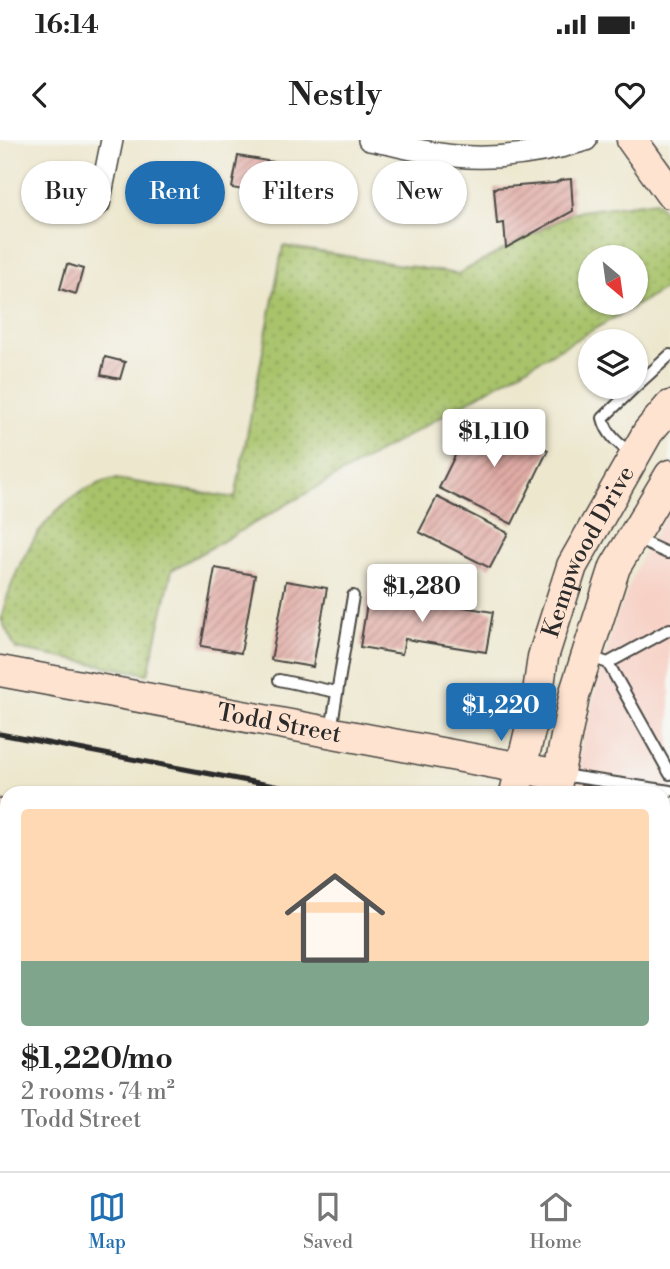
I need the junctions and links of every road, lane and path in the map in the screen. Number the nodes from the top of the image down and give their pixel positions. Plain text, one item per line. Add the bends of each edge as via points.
1 (112, 140) edge
2 (369, 140) edge
3 (586, 140) edge
4 (632, 140) edge
5 (108, 161) edge
6 (670, 193) edge
7 (670, 355) edge
8 (648, 375) edge
9 (623, 399) edge
10 (670, 406) edge
11 (634, 456) junction
12 (670, 475) edge
13 (594, 525) junction
14 (631, 540) junction
15 (670, 552) edge
16 (353, 596) dead end
17 (670, 629) edge
18 (597, 659) junction
19 (0, 671) edge
20 (279, 680) dead end
21 (336, 692) junction
22 (331, 732) junction
23 (670, 774) edge
24 (518, 780) edge
25 (557, 784) edge
26 (589, 786) edge

1 - 5 street
2 - 3 street via 454,156 491,157
4 - 6 main road
7 - 8 lane
9 - 11 lane via 603,418 612,439
10 - 11 main road, Kempwood Drive
11 - 13 main road, Kempwood Drive
12 - 14 main road, Kempwood Drive
13 - 14 main road
13 - 24 main road, Kempwood Drive via 572,566 543,657
14 - 15 lane
14 - 18 main road, Kempwood Drive via 615,567
16 - 21 lane
17 - 18 lane
18 - 23 lane
18 - 25 main road, Kempwood Drive via 575,692
19 - 22 main road, Todd Street
20 - 21 lane
21 - 22 lane
22 - 24 main road, Todd Street
24 - 25 main road, Todd Street
25 - 26 lane

